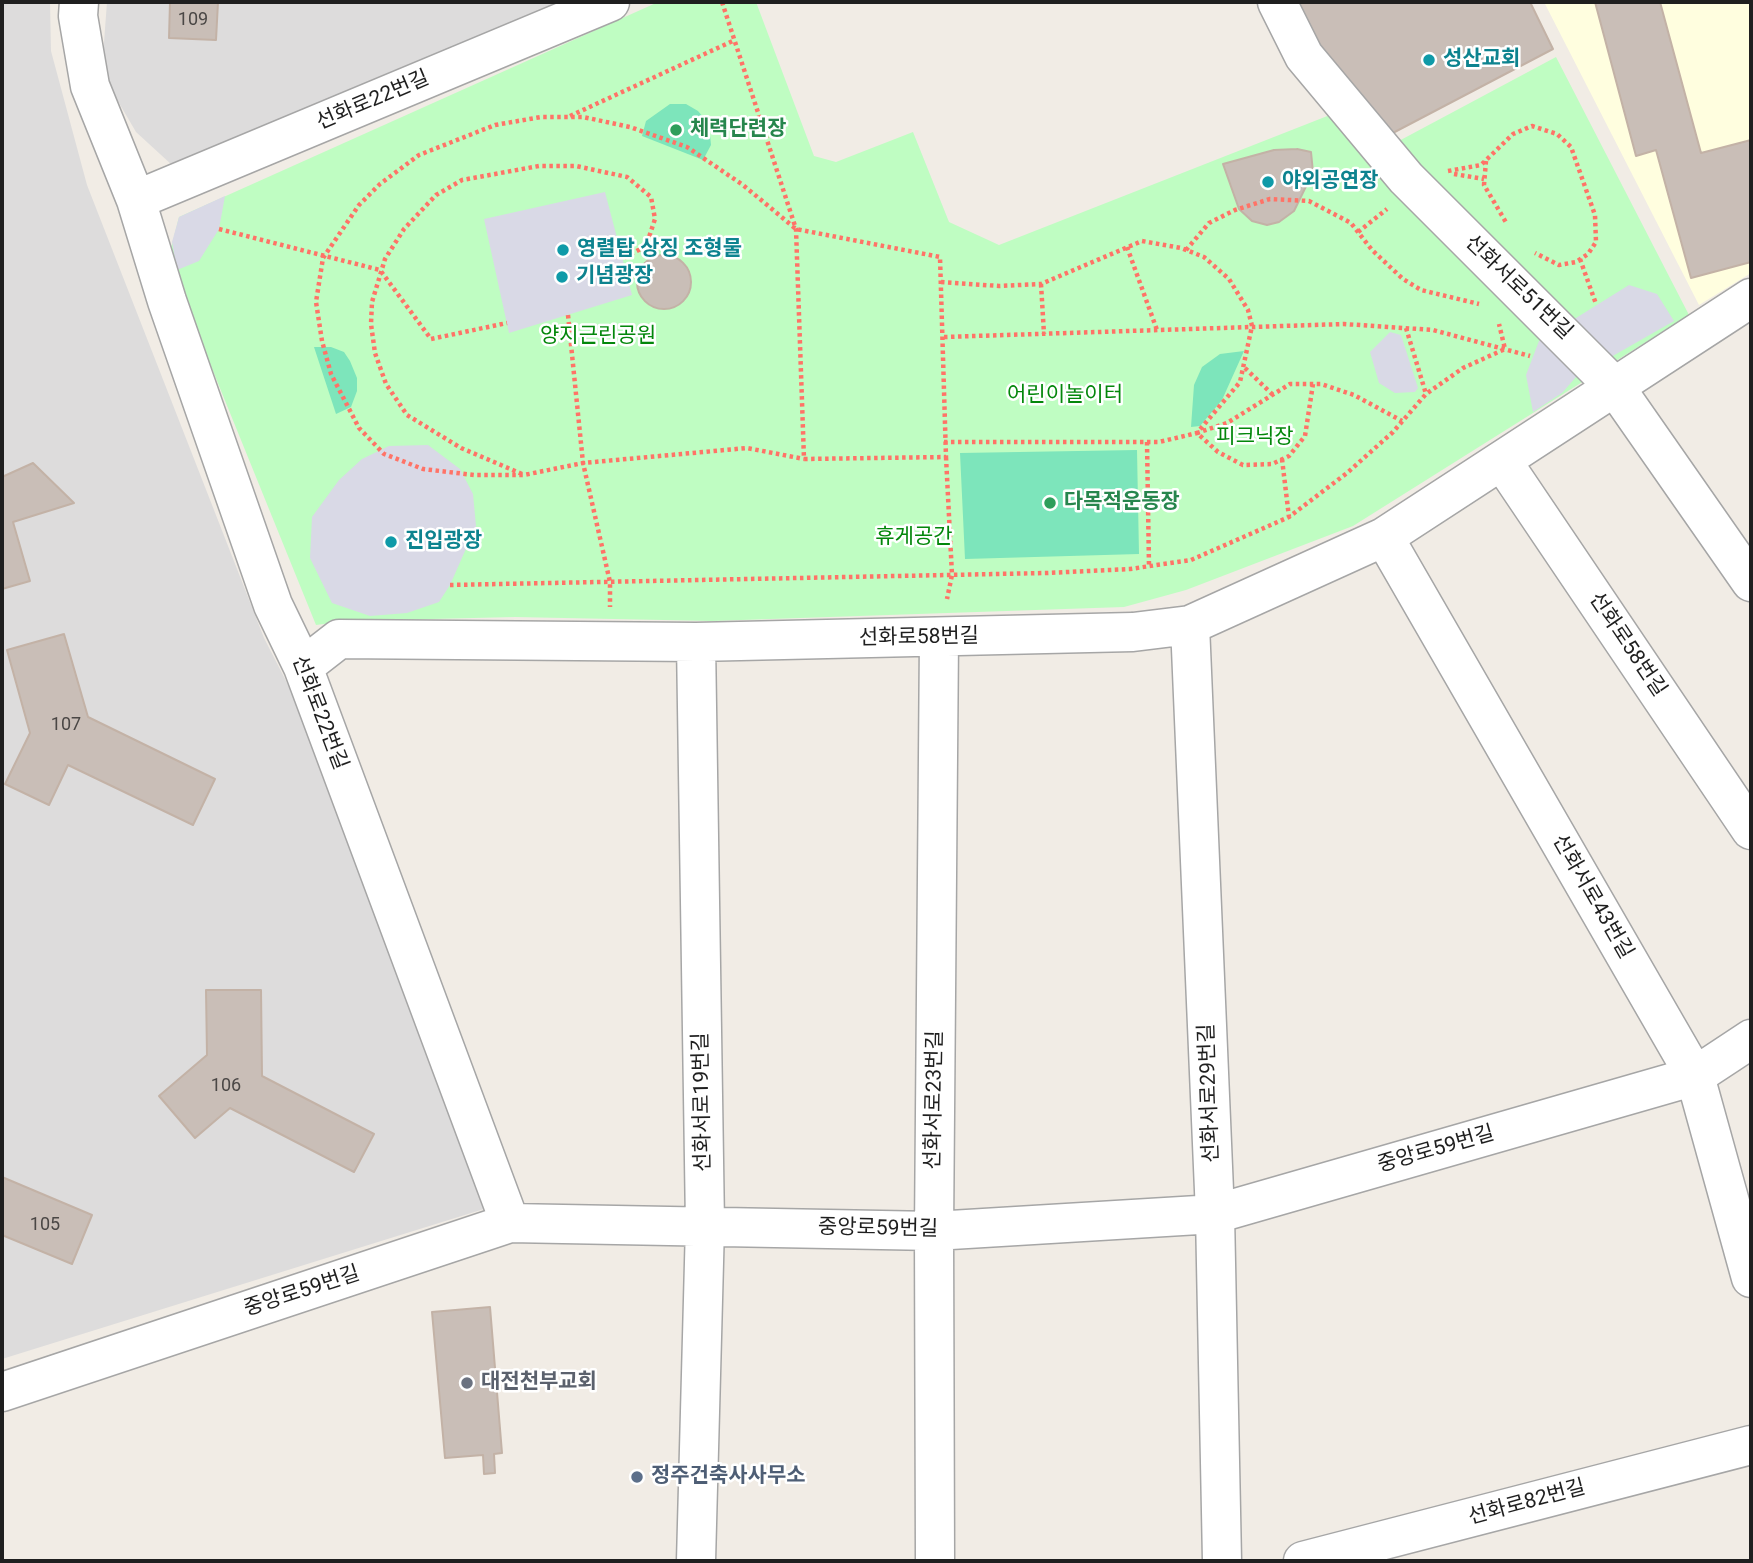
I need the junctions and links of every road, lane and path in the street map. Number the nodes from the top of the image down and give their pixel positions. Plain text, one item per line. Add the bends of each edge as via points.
1 (79, 2) edge
2 (610, 2) edge
3 (722, 2) edge
4 (1277, 2) edge
5 (735, 40) junction
6 (567, 117) junction
7 (1486, 160) junction
8 (1484, 179) junction
9 (136, 200) junction
10 (219, 229) dead end
11 (796, 229) junction
12 (1516, 234) dead end
13 (1127, 247) junction
14 (1530, 247) dead end
15 (1186, 250) junction
16 (323, 258) junction
17 (622, 259) dead end
18 (1580, 259) junction
19 (380, 270) junction
20 (941, 282) junction
21 (1041, 285) junction
22 (1751, 298) edge
23 (1596, 304) dead end
24 (1488, 308) dead end
25 (1493, 314) dead end
26 (568, 315) dead end
27 (507, 323) dead end
28 (1252, 327) junction
29 (1406, 328) junction
30 (1157, 330) junction
31 (1044, 334) junction
32 (944, 337) junction
33 (1505, 349) junction
34 (1533, 357) dead end
35 (1245, 368) junction
36 (1312, 384) junction
37 (1615, 387) junction
38 (1426, 394) junction
39 (1273, 395) junction
40 (1402, 421) junction
41 (1198, 433) junction
42 (944, 442) junction
43 (1147, 442) junction
44 (946, 457) junction
45 (804, 459) junction
46 (1282, 459) junction
47 (1502, 461) junction
48 (583, 463) junction
49 (524, 475) junction
50 (1289, 517) junction
51 (1384, 537) junction
52 (1149, 566) junction
53 (952, 575) junction
54 (610, 582) junction
55 (1751, 582) edge
56 (450, 585) dead end
57 (1190, 625) junction
58 (939, 638) junction
59 (696, 642) junction
60 (303, 667) junction
61 (1751, 830) edge
62 (1751, 1039) edge
63 (1695, 1076) junction
64 (1215, 1214) junction
65 (510, 1223) junction
66 (705, 1225) junction
67 (933, 1231) junction
68 (1751, 1278) edge
69 (2, 1392) edge
70 (1751, 1445) edge
71 (696, 1561) edge
72 (935, 1561) edge
73 (1222, 1561) edge
74 (1303, 1561) edge

1 - 9 street, 선화로22번길 via 90,86
2 - 9 street, 선화로22번길
3 - 5 path
4 - 37 street, 선화서로51번길 via 1304,56 1406,178
5 - 6 path
5 - 11 path
6 - 11 path via 630,127 687,147
6 - 16 path via 495,125 419,155 366,198
7 - 8 path
7 - 8 path via 1441,173
7 - 18 path via 1513,134 1532,126 1557,134 1571,147 1589,192 1597,233
8 - 12 path via 1495,206
9 - 60 street, 선화로22번길 via 273,605
10 - 16 path
11 - 20 path via 940,257
11 - 45 path
13 - 15 path via 1142,241
13 - 21 path
13 - 30 path
14 - 18 path via 1559,265
15 - 24 path via 1209,223 1235,210 1270,199 1309,201 1351,223 1402,279 1421,290
15 - 28 path via 1204,257 1229,279 1248,310
16 - 19 path
16 - 49 path via 316,302 321,341 331,374 359,428 384,454 423,469
17 - 19 path via 646,246 655,219 650,197 627,177 576,166 539,166 462,180 436,195 404,229
18 - 23 path
19 - 27 path via 431,339
19 - 49 path via 372,302 375,353 386,384 407,415 461,448
20 - 21 path
20 - 32 path
21 - 31 path
22 - 37 street, 선화로58번길
25 - 33 path
26 - 48 path
28 - 29 path via 1343,324
28 - 30 path
28 - 35 path
29 - 33 path via 1433,330
29 - 38 path
30 - 31 path
31 - 32 path
32 - 42 path
33 - 34 path
33 - 38 path via 1463,368
35 - 39 path
35 - 41 path via 1240,382
36 - 39 path via 1290,384
36 - 40 path via 1354,395
36 - 46 path via 1305,436
37 - 47 street, 선화로58번길
37 - 55 street, 선화서로51번길
38 - 40 path
39 - 41 path via 1227,423
40 - 50 path via 1347,473
41 - 43 path
41 - 46 path via 1218,452 1243,465
42 - 43 path
42 - 44 path
43 - 52 path
44 - 45 path
44 - 53 path
45 - 48 path via 747,448
46 - 50 path
47 - 51 street, 선화로58번길
47 - 61 street, 선화로58번길
48 - 49 path
48 - 54 path
50 - 52 path via 1191,559
51 - 57 street, 선화로58번길
51 - 63 street, 선화서로43번길
52 - 53 path
53 - 54 path
54 - 56 path
57 - 58 street, 선화로58번길 via 1133,632
57 - 64 street, 선화서로29번길
58 - 59 street, 선화로58번길
58 - 67 street, 선화서로23번길
59 - 60 street, 선화로58번길 via 339,639
59 - 66 street, 선화서로19번길
60 - 65 street, 선화로22번길
62 - 63 street, 중앙로59번길
63 - 64 street, 중앙로59번길
63 - 68 street, 선화서로43번길
64 - 67 street, 중앙로59번길
64 - 73 street, 선화서로29번길
65 - 66 street, 중앙로59번길
65 - 69 street, 중앙로59번길
66 - 67 street, 중앙로59번길
66 - 71 street, 선화서로19번길
67 - 72 street, 선화서로23번길
70 - 74 street, 선화로82번길

